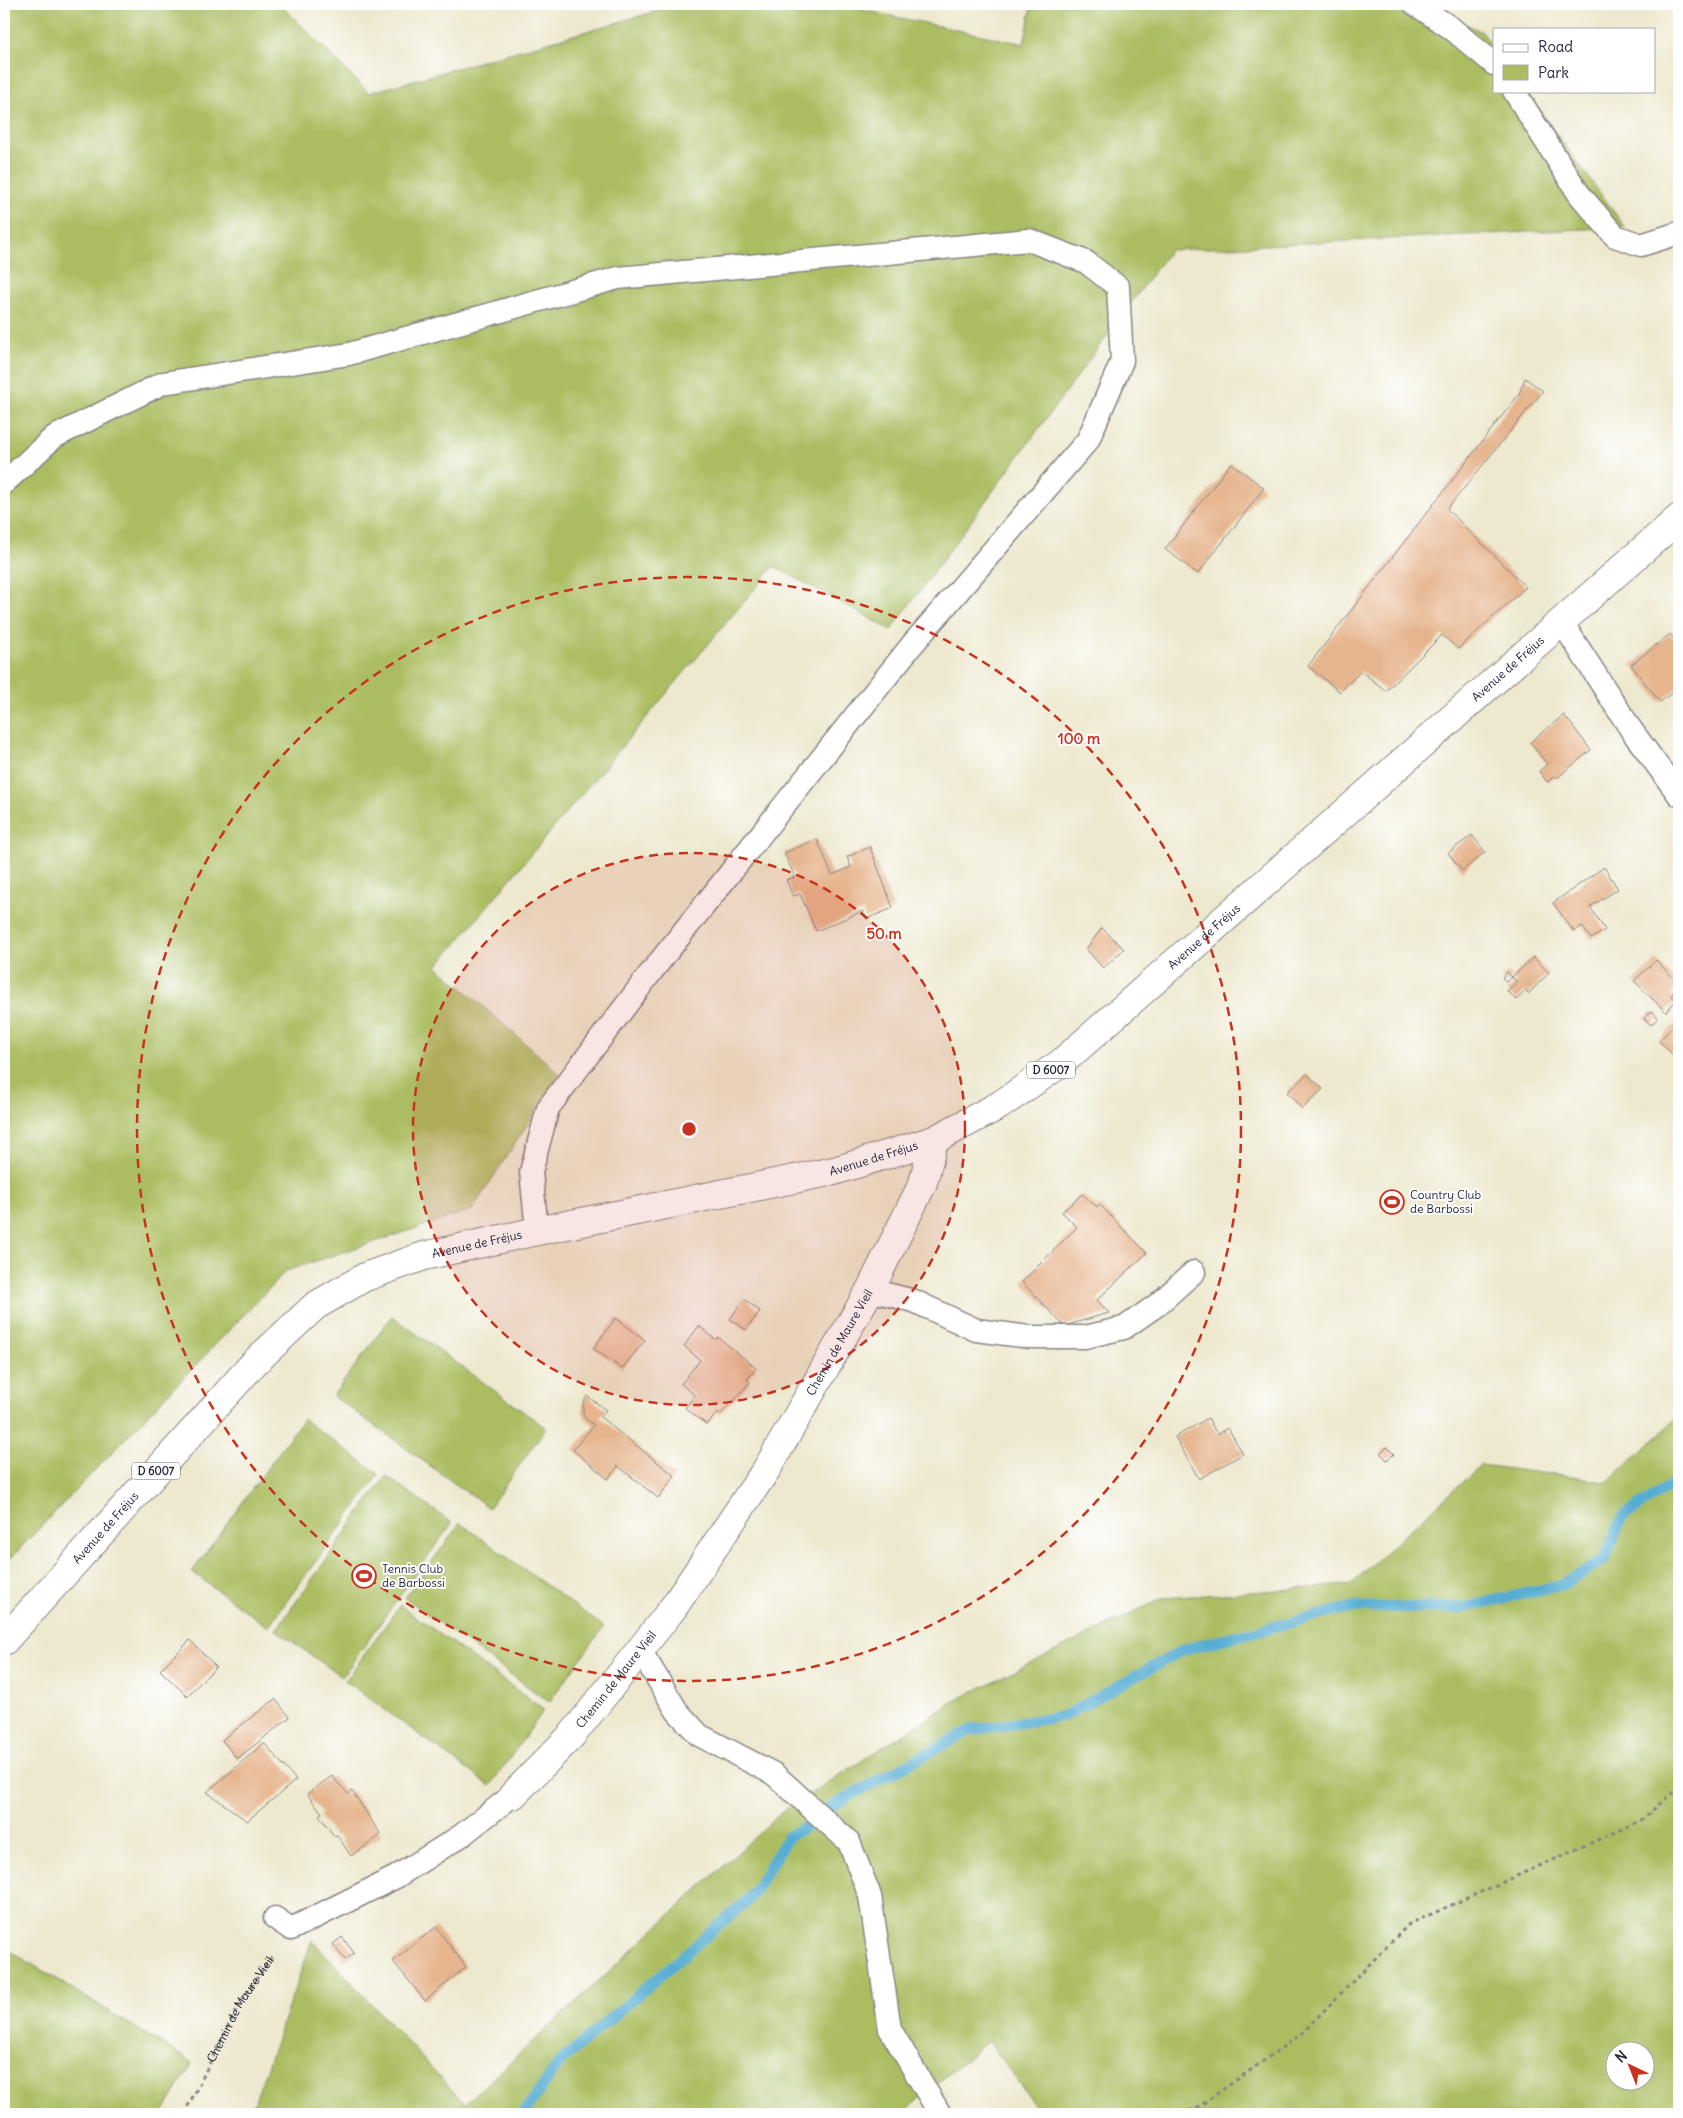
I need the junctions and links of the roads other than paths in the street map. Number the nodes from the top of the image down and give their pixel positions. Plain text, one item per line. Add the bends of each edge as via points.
1 (1415, 4) edge
2 (1493, 63) edge
3 (1515, 92) edge
4 (1679, 233) edge
5 (4, 483) edge
6 (1679, 518) edge
7 (1562, 621) junction
8 (1679, 794) edge
9 (934, 1140) junction
10 (537, 1231) junction
11 (1194, 1272) dead end
12 (870, 1290) junction
13 (4, 1641) edge
14 (640, 1650) junction
15 (513, 1795) joint
16 (283, 1924) road end
17 (940, 2114) edge

1 - 2 lane via 1451,28
3 - 4 lane via 1579,194 1615,236 1641,245
5 - 10 lane via 54,438 163,382 349,354 618,278 1029,240 1086,262 1118,287 1122,361 1088,440 911,646 652,971 548,1108 531,1172
6 - 7 main road, Avenue de Fréjus / D 6007
7 - 8 lane via 1632,730
7 - 9 main road, Avenue de Fréjus / D 6007 via 1061,1063 1000,1105
9 - 10 main road, Avenue de Fréjus / D 6007 via 834,1170
9 - 12 main road, Chemin de Maure Vieil via 923,1183
10 - 13 main road, Avenue de Fréjus / D 6007 via 424,1256 366,1278 315,1306 255,1362
11 - 12 lane via 1157,1305 1124,1328 1085,1337 1029,1337 976,1330 914,1300
12 - 14 main road, Chemin de Maure Vieil via 768,1467 673,1608
14 - 15 main road, Chemin de Maure Vieil via 572,1736
14 - 17 lane via 676,1711 699,1735 774,1774 849,1842 870,1896 890,2029
15 - 16 lane, Chemin de Maure Vieil via 462,1835 396,1877

